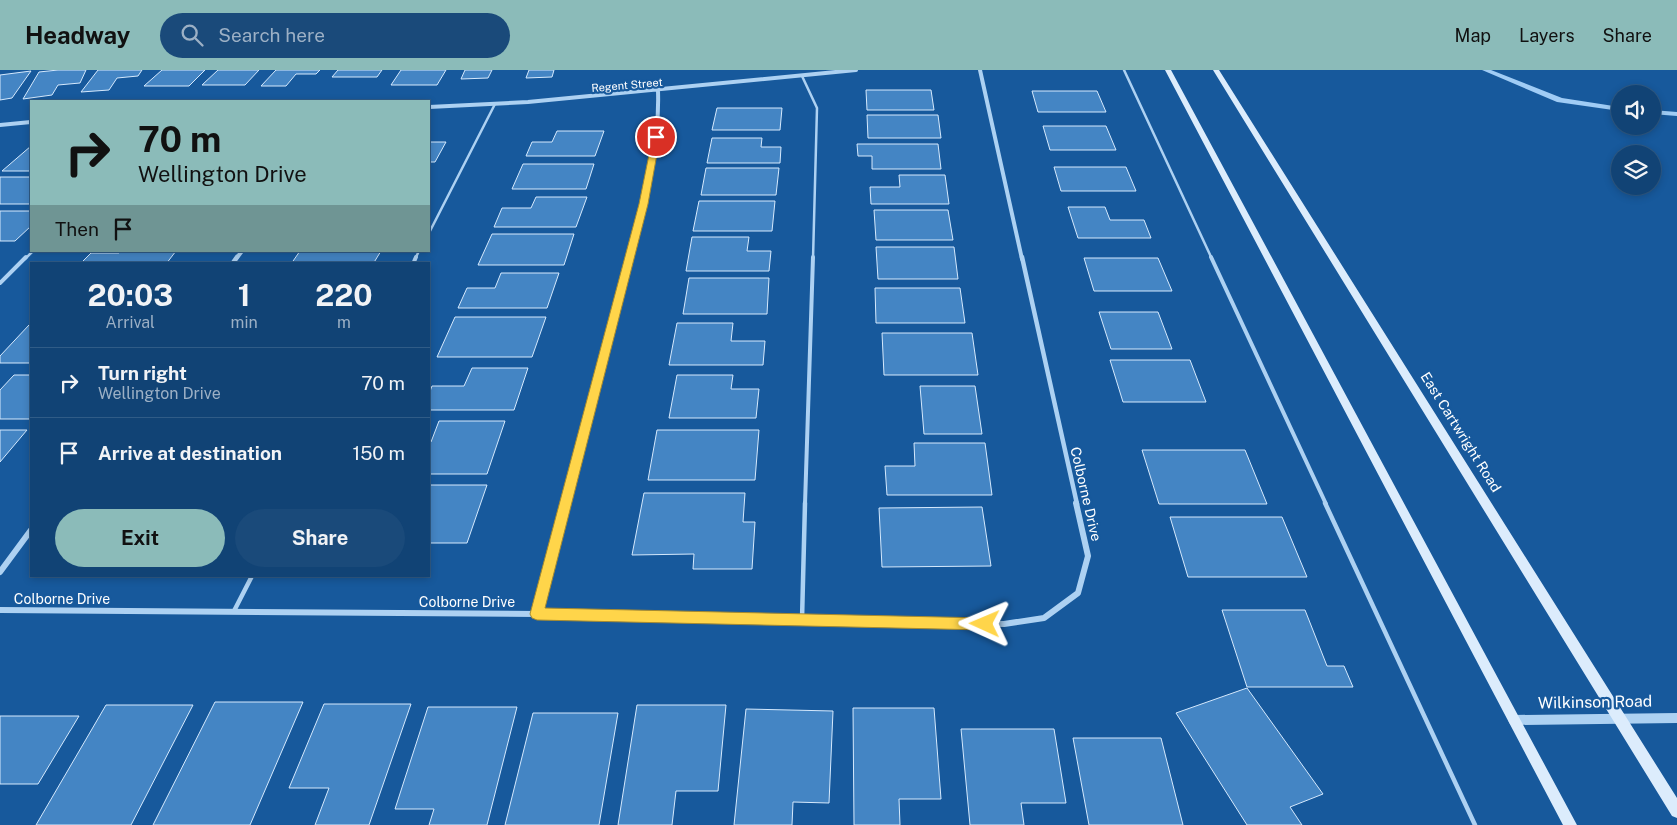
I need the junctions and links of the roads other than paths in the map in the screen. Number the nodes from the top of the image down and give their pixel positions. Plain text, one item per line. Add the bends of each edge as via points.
1 (856, 70) edge
2 (980, 70) edge
3 (1124, 70) edge
4 (1168, 70) edge
5 (1216, 70) edge
6 (802, 76) junction
7 (658, 91) junction
8 (496, 104) junction
9 (430, 107) edge
10 (30, 122) edge
11 (0, 125) edge
12 (430, 231) edge
13 (32, 252) edge
14 (241, 252) edge
15 (234, 262) edge
16 (0, 283) edge
17 (30, 531) edge
18 (0, 572) edge
19 (251, 577) edge
20 (0, 610) edge
21 (234, 611) junction
22 (537, 614) junction
23 (802, 620) junction
24 (1619, 718) junction
25 (1677, 718) edge
26 (1514, 720) junction
27 (1677, 811) edge
28 (1475, 825) edge
29 (1570, 825) edge

1 - 6 street, Regent Street
2 - 23 street, Colborne Drive via 1088,556 1078,593 1044,618 1004,624
3 - 28 lane
4 - 26 main road
5 - 24 main road, East Cartwright Road
6 - 7 street, Regent Street
6 - 23 lane via 817,108
7 - 8 street, Regent Street
7 - 22 street via 659,120 643,204
8 - 9 street, Regent Street
8 - 12 lane
10 - 11 street
13 - 16 lane
14 - 15 street
17 - 18 street
19 - 21 lane
20 - 21 street, Colborne Drive
21 - 22 street, Colborne Drive
22 - 23 street, Colborne Drive
24 - 25 street, Wilkinson Road
24 - 26 street, Wilkinson Road
24 - 27 main road, East Cartwright Road
26 - 29 main road

